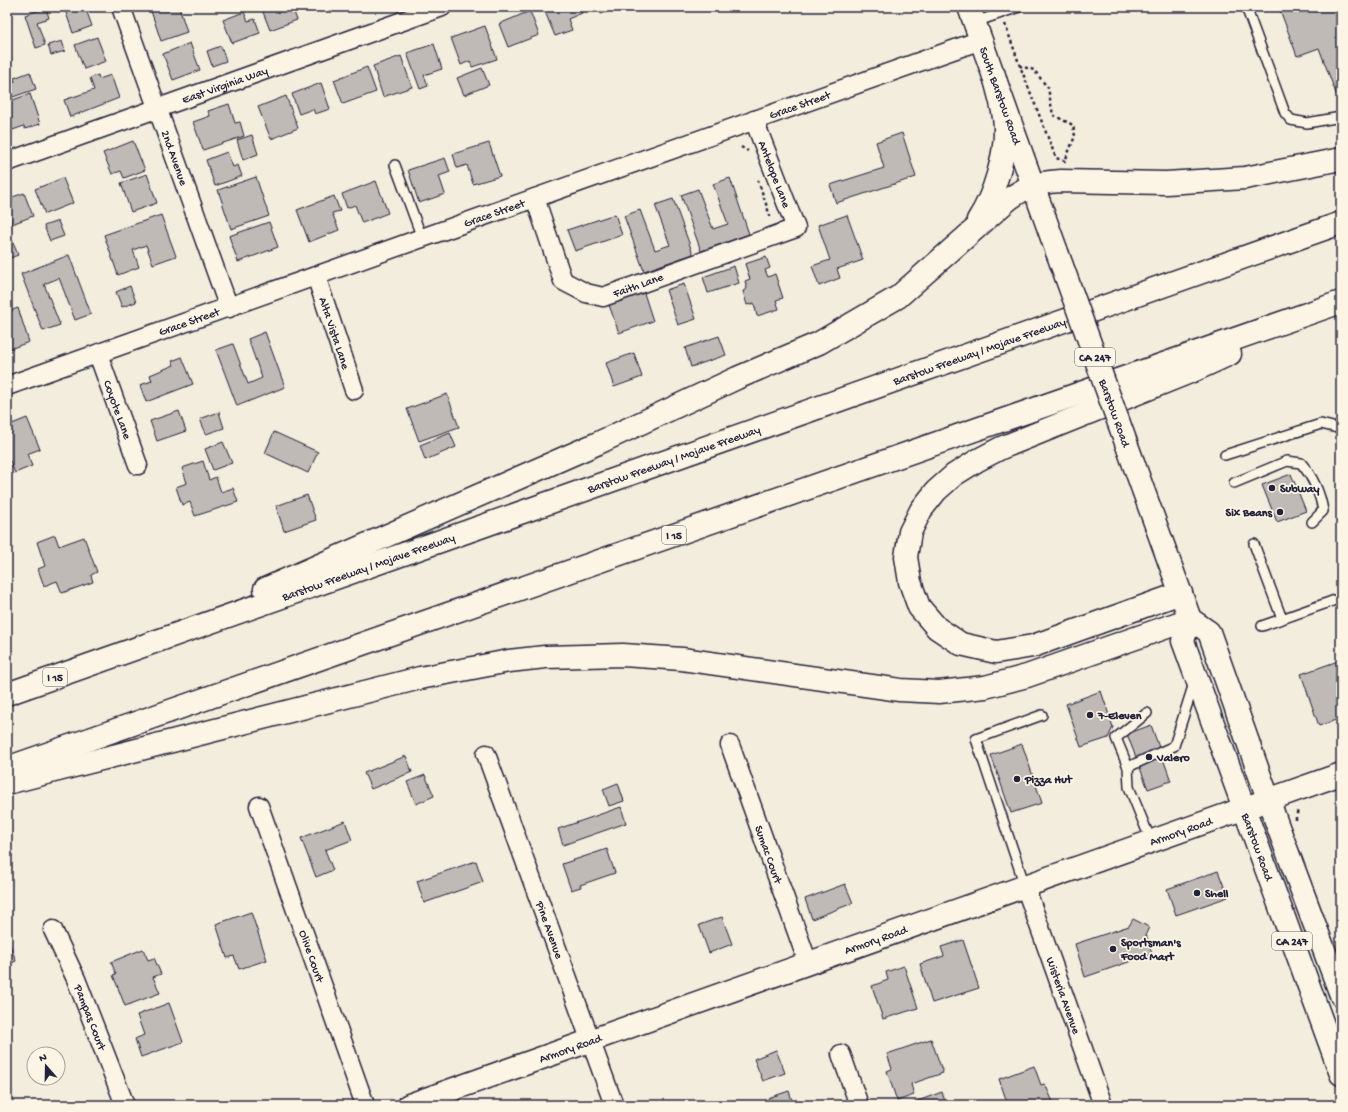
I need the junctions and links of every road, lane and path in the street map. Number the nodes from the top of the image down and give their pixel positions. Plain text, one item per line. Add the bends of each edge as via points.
1 (121, 7) edge
2 (442, 7) edge
3 (1019, 7) edge
4 (1246, 7) edge
5 (1001, 13) junction
6 (975, 23) edge
7 (1020, 66) junction
8 (994, 75) junction
9 (158, 108) junction
10 (1341, 117) edge
11 (754, 120) junction
12 (741, 147) dead end
13 (750, 158) dead end
14 (1341, 159) edge
15 (7, 162) edge
16 (395, 165) dead end
17 (758, 180) dead end
18 (1033, 184) junction
19 (535, 198) junction
20 (1341, 223) edge
21 (773, 224) dead end
22 (796, 228) joint
23 (966, 237) junction
24 (422, 238) junction
25 (316, 276) junction
26 (1341, 303) edge
27 (229, 308) junction
28 (98, 354) junction
29 (7, 386) edge
30 (354, 390) dead end
31 (1341, 429) edge
32 (1225, 455) dead end
33 (138, 465) dead end
34 (1234, 483) dead end
35 (1312, 522) dead end
36 (1254, 544) dead end
37 (1181, 593) junction
38 (1341, 598) edge
39 (1190, 619) junction
40 (1282, 619) junction
41 (1262, 626) dead end
42 (102, 661) junction
43 (1196, 676) junction
44 (7, 694) edge
45 (1147, 713) dead end
46 (1042, 715) dead end
47 (730, 745) dead end
48 (486, 754) dead end
49 (1128, 767) junction
50 (7, 768) edge
51 (1341, 774) edge
52 (7, 783) edge
53 (1269, 800) junction
54 (259, 806) dead end
55 (1244, 808) junction
56 (1151, 841) junction
57 (1025, 886) junction
58 (53, 930) dead end
59 (808, 964) junction
60 (1341, 995) edge
61 (592, 1040) junction
62 (841, 1054) dead end
63 (1341, 1074) edge
64 (125, 1105) edge
65 (365, 1105) edge
66 (410, 1105) edge
67 (614, 1105) edge
68 (859, 1105) edge
69 (1103, 1105) edge

1 - 9 street, 2nd Avenue
2 - 9 street, East Virginia Way
3 - 5 lane
4 - 10 lane via 1285,113 1291,120 1308,123
5 - 6 lane
5 - 7 path
6 - 8 main road, South Barstow Road
6 - 11 street, Grace Street
7 - 7 path via 1056,158 1065,161 1075,136 1074,125 1053,115 1048,88 1034,70
8 - 18 main road, South Barstow Road
8 - 23 main road via 1002,105 1004,147 991,194 981,216
9 - 15 street, East Virginia Way
9 - 27 street, 2nd Avenue
11 - 19 street, Grace Street
11 - 22 street, Antelope Lane
12 - 13 path via 748,150
14 - 18 main road via 1245,178 1166,183 1061,181
16 - 24 lane
17 - 21 path
18 - 23 main road via 1020,190
18 - 37 main road, Barstow Road / CA 247, bridge
19 - 22 street, Faith Lane via 563,281 586,293 603,297
19 - 24 street, Grace Street
20 - 42 main road, Barstow Freeway / Mojave Freeway / I 15
23 - 42 main road via 898,297 819,343
24 - 25 street, Grace Street
25 - 27 street, Grace Street
25 - 30 street, Alta Vista Lane
26 - 37 main road via 1195,370 1001,448 978,460 954,475 936,491 921,510 910,532 906,557 910,582 919,607 937,628 962,644 996,652 1033,646
26 - 50 main road, I 15
27 - 28 street, Grace Street
28 - 29 street, Grace Street
28 - 33 street, Coyote Lane
31 - 32 lane via 1321,424
34 - 35 lane via 1287,461 1301,462 1311,475 1320,498 1322,511
36 - 40 lane
37 - 39 main road, Barstow Road / CA 247
38 - 40 lane
39 - 43 main road, Barstow Road / CA 247 via 1183,641
39 - 52 main road via 1027,676 985,687 939,692 900,690 682,659 568,656 509,661 420,678
39 - 53 main road, CA 247 via 1209,632
40 - 41 lane
42 - 44 main road, Barstow Freeway / Mojave Freeway / I 15
43 - 49 lane via 1174,746
43 - 55 main road, Barstow Road / CA 247
45 - 49 lane via 1116,738
46 - 57 lane via 976,739
47 - 59 street, Sumac Court
48 - 61 street, Pine Avenue
49 - 56 lane via 1129,787
51 - 53 main road, Armory Road
53 - 55 main road, Armory Road
53 - 60 main road, CA 247
54 - 65 street, Olive Court
55 - 56 main road, Armory Road
55 - 63 main road, Barstow Road / CA 247
56 - 57 main road, Armory Road
57 - 59 main road, Armory Road
57 - 69 street, Wisteria Avenue
58 - 64 street, Pampas Court via 76,979
59 - 61 main road, Armory Road
61 - 66 main road, Armory Road
61 - 67 street, Pine Avenue
62 - 68 street

